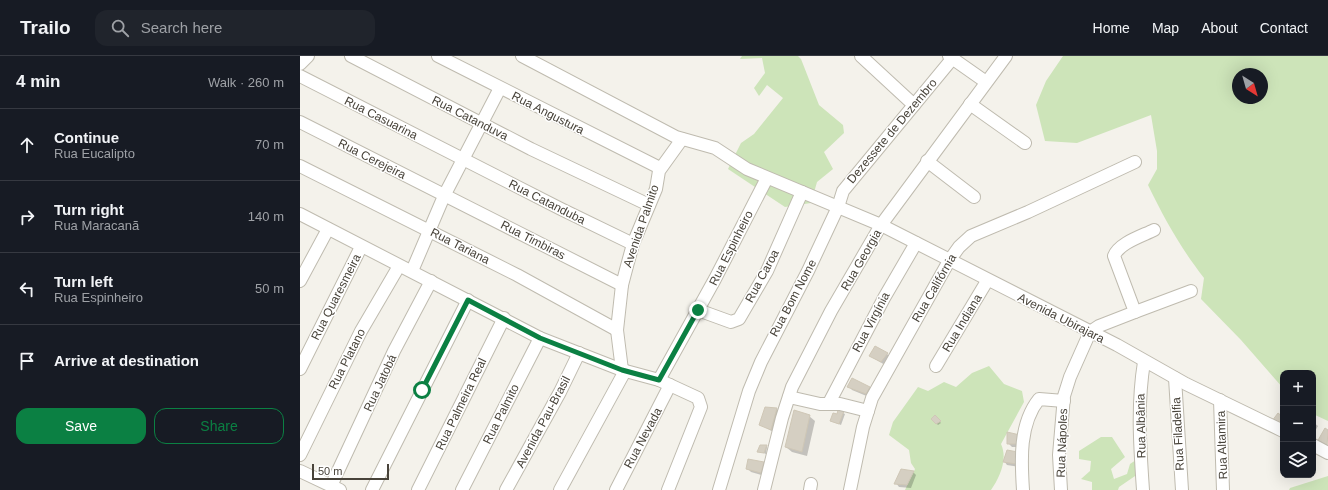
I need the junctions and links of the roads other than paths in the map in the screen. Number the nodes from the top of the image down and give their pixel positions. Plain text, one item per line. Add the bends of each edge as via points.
1 (308, 56) edge
2 (351, 56) edge
3 (438, 56) edge
4 (522, 56) edge
5 (861, 56) edge
6 (1006, 56) edge
7 (950, 58) edge
8 (300, 64) edge
9 (300, 76) edge
10 (986, 82) junction
11 (500, 88) junction
12 (970, 104) junction
13 (914, 105) junction
14 (300, 122) edge
15 (482, 124) junction
16 (682, 138) junction
17 (1025, 143) dead end
18 (463, 159) junction
19 (926, 161) junction
20 (1135, 162) dead end
21 (300, 166) edge
22 (660, 168) junction
23 (767, 178) junction
24 (802, 192) junction
25 (444, 196) junction
26 (974, 197) dead end
27 (649, 205) junction
28 (838, 207) junction
29 (300, 214) edge
30 (881, 225) junction
31 (328, 230) junction
32 (1154, 230) dead end
33 (429, 231) junction
34 (916, 243) junction
35 (633, 244) junction
36 (361, 247) junction
37 (949, 261) junction
38 (399, 266) junction
39 (412, 271) junction
40 (300, 281) edge
41 (431, 281) junction
42 (987, 281) junction
43 (622, 285) junction
44 (1191, 291) dead end
45 (468, 300) junction
46 (698, 310) junction
47 (1135, 312) junction
48 (504, 318) junction
49 (618, 330) junction
50 (1090, 332) junction
51 (540, 338) junction
52 (579, 353) junction
53 (1144, 362) junction
54 (936, 366) dead end
55 (300, 369) edge
56 (623, 370) junction
57 (1175, 378) junction
58 (659, 380) junction
59 (670, 385) junction
60 (789, 397) junction
61 (1064, 398) junction
62 (1220, 400) junction
63 (829, 403) junction
64 (868, 411) junction
65 (1280, 430) edge
66 (1316, 447) edge
67 (1328, 453) edge
68 (300, 455) edge
69 (300, 471) edge
70 (721, 484) edge
71 (335, 488) edge
72 (372, 490) edge
73 (418, 490) edge
74 (462, 490) edge
75 (506, 490) edge
76 (560, 490) edge
77 (616, 490) edge
78 (668, 490) edge
79 (764, 490) edge
80 (850, 490) edge
81 (1023, 490) edge
82 (1061, 490) edge
83 (1143, 490) edge
84 (1182, 490) edge
85 (1223, 490) edge

1 - 8 street
2 - 15 street, Rua Catanduva
3 - 11 street, Rua Angustura
4 - 16 street, Avenida Ubirajara
5 - 13 street
6 - 10 street, Rua Georgia
7 - 10 street
7 - 13 street, Dezessete de Dezembro
9 - 18 street, Rua Casuarina
10 - 12 street, Rua Georgia
11 - 15 street
11 - 22 street, Rua Angustura
12 - 17 street
12 - 19 street, Rua Georgia
13 - 28 street, Dezessete de Dezembro via 843,191
14 - 25 street, Rua Cerejeira
15 - 18 street
15 - 27 street, Rua Catanduva
16 - 22 street, Avenida Palmito
16 - 23 street, Avenida Ubirajara via 715,148 740,166
18 - 25 street
18 - 35 street, Rua Catanduba
19 - 26 street
19 - 30 street, Rua Georgia
20 - 37 street, Rua Califórnia via 971,236
21 - 33 street, Rua Tariana
22 - 27 street, Avenida Palmito via 656,189
23 - 24 street, Avenida Ubirajara
23 - 46 street, Rua Espinheiro
24 - 28 street, Avenida Ubirajara
24 - 46 street, Rua Caroa via 767,271 739,319 731,322
25 - 33 street
25 - 43 street, Rua Timbiras
27 - 35 street, Avenida Palmito
28 - 30 street, Avenida Ubirajara
28 - 70 street, Rua Bom Nome via 808,272 771,340 749,391
29 - 31 street
30 - 34 street, Avenida Ubirajara
30 - 60 street, Rua Georgia via 809,352
31 - 36 street
31 - 40 street
32 - 47 street via 1126,244 1116,251 1114,256
33 - 39 street
33 - 49 street, Rua Tariana
34 - 37 street, Avenida Ubirajara
34 - 63 street, Rua Virgínia
35 - 43 street, Avenida Palmito
36 - 38 street
36 - 55 street, Rua Quaresmeira
37 - 42 street, Avenida Ubirajara
37 - 64 street, Rua Califórnia via 872,398
38 - 39 street
38 - 68 street, Rua Platano via 361,331
39 - 41 street
41 - 45 street
41 - 71 street, Rua Jatobá via 394,351
42 - 50 street, Avenida Ubirajara
42 - 54 street, Rua Indiana
43 - 49 street, Avenida Palmito
44 - 47 street
45 - 48 street
45 - 72 street
46 - 58 street, Rua Espinheiro
47 - 50 street
48 - 51 street
48 - 73 street, Rua Palmeira Real
49 - 56 street, Avenida Palmito
50 - 53 street, Avenida Ubirajara
50 - 61 street, Rua Nápoles via 1070,377
51 - 52 street
51 - 74 street, Rua Palmito
52 - 56 street
52 - 75 street, Avenida Pau-Brasil
53 - 57 street, Avenida Ubirajara
53 - 83 street, Rua Albânia via 1139,412
56 - 58 street
56 - 76 street
57 - 62 street, Avenida Ubirajara
57 - 84 street, Rua Filadelfia
58 - 59 street
59 - 77 street, Rua Nevada
59 - 78 street via 698,398 701,407
60 - 63 street
60 - 79 street, Rua Georgia
61 - 81 street via 1039,399 1029,414 1023,441
61 - 82 street, Rua Nápoles via 1059,455
62 - 65 street, Avenida Ubirajara
62 - 85 street, Rua Altamira
63 - 64 street via 849,405
64 - 80 street, Rua Califórnia
66 - 67 street
69 - 71 street

